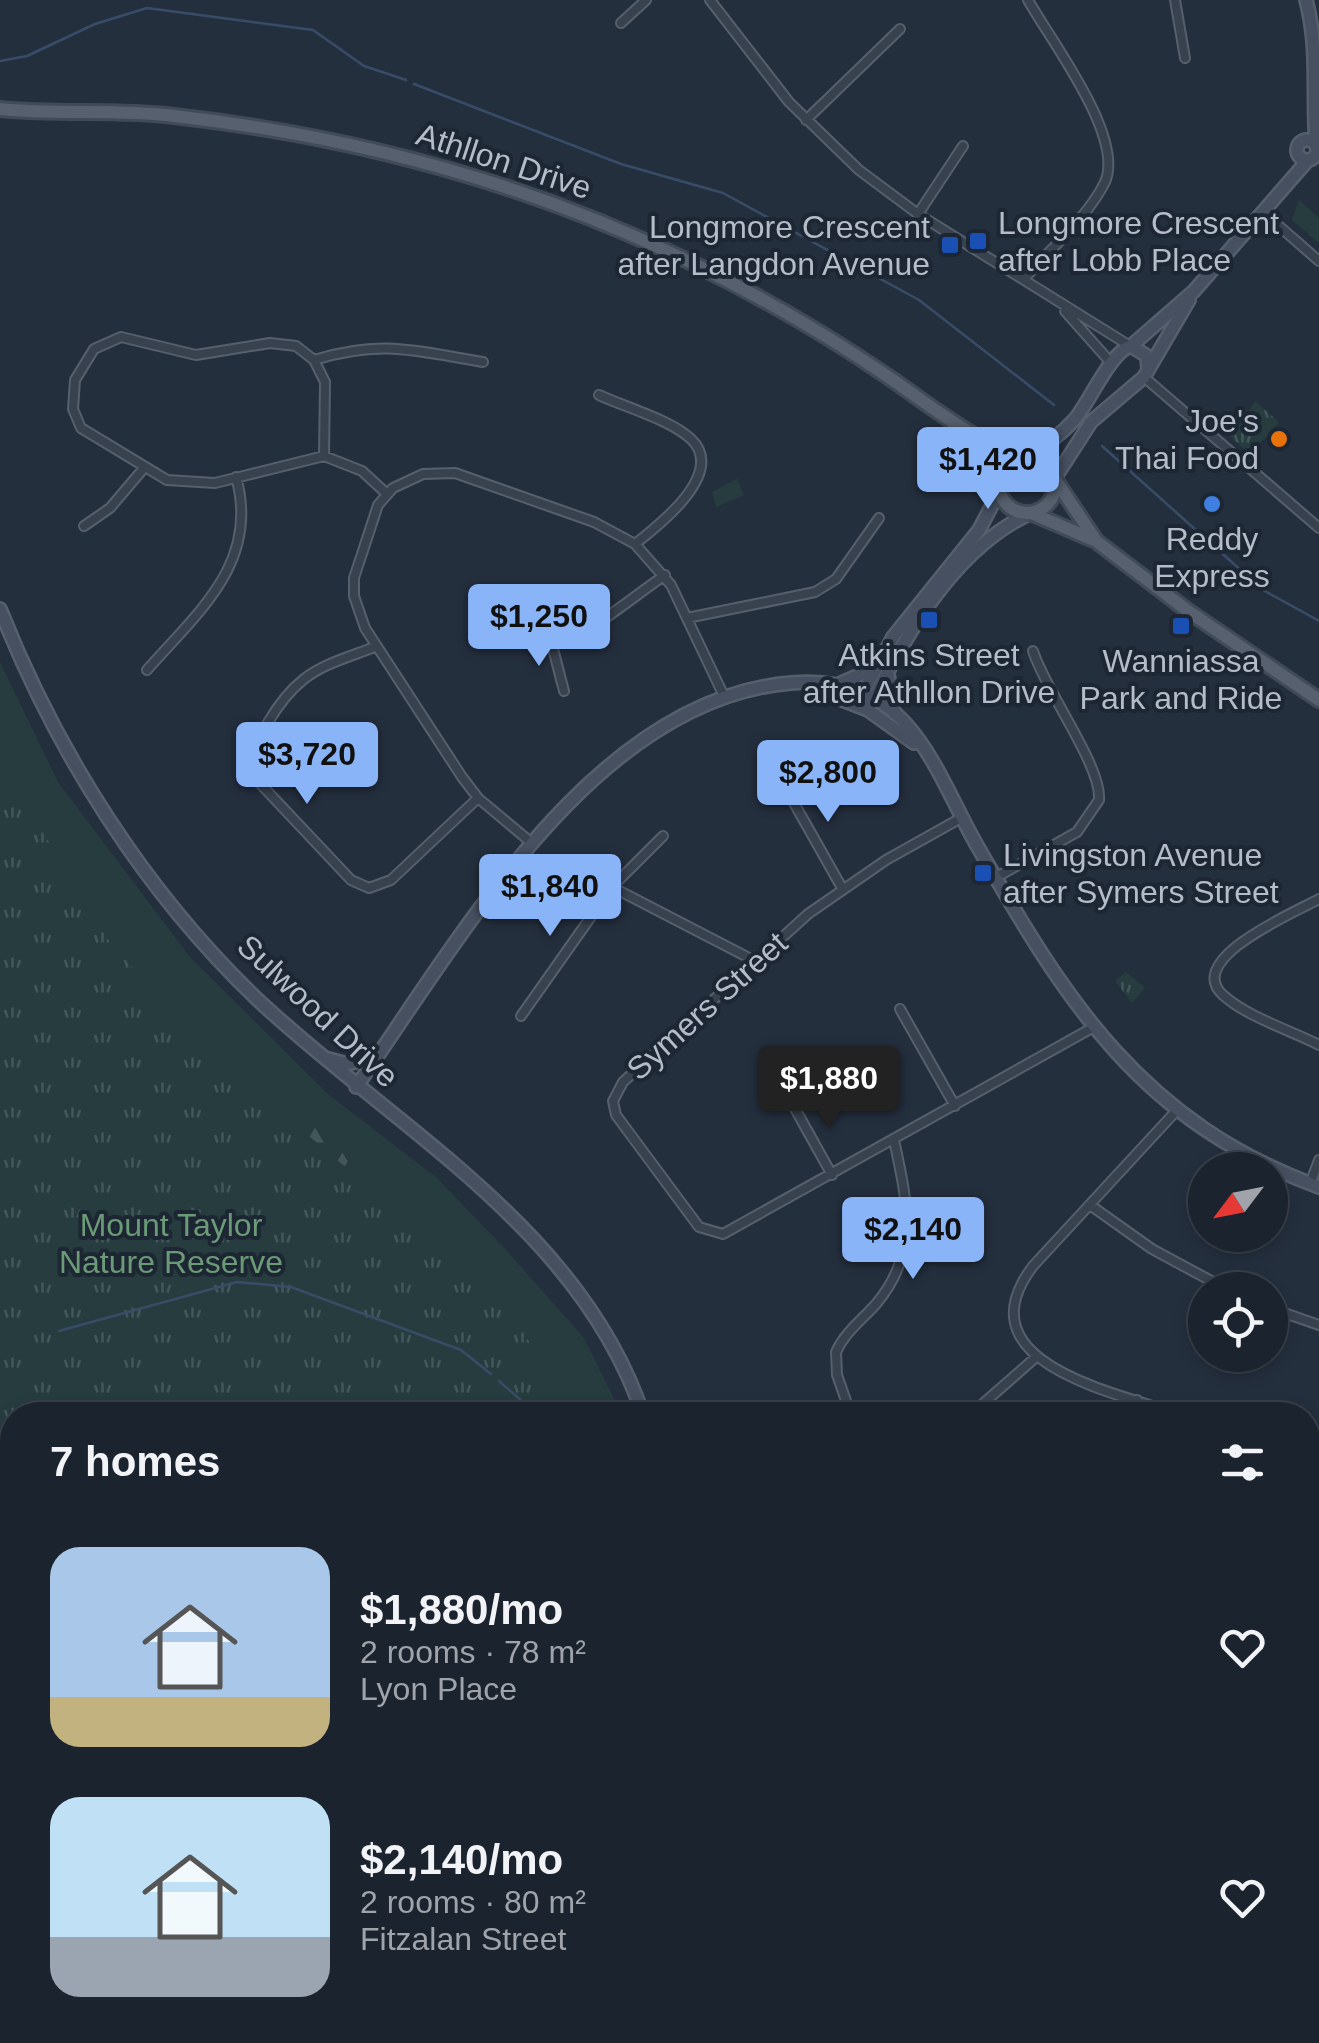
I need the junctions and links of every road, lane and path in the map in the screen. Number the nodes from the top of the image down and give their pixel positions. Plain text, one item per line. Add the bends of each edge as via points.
1 (646, 0) edge
2 (710, 0) edge
3 (1028, 0) edge
4 (1175, 0) edge
5 (1306, 0) edge
6 (727, 2) edge
7 (718, 10) junction
8 (621, 24) dead end
9 (900, 29) dead end
10 (1185, 58) dead end
11 (1312, 106) junction
12 (1, 110) edge
13 (806, 120) junction
14 (1317, 145) edge
15 (963, 146) dead end
16 (1307, 155) edge
17 (1263, 212) junction
18 (918, 214) junction
19 (1319, 261) edge
20 (1025, 278) junction
21 (1194, 291) junction
22 (1060, 304) junction
23 (1130, 346) junction
24 (314, 360) junction
25 (483, 362) dead end
26 (1112, 364) junction
27 (1144, 376) junction
28 (600, 395) dead end
29 (939, 414) junction
30 (324, 456) junction
31 (1024, 457) junction
32 (144, 468) junction
33 (236, 477) junction
34 (1055, 478) junction
35 (999, 491) junction
36 (386, 494) junction
37 (1030, 513) junction
38 (880, 518) dead end
39 (84, 526) dead end
40 (1319, 528) edge
41 (1096, 541) junction
42 (635, 544) junction
43 (665, 575) junction
44 (0, 609) edge
45 (480, 609) dead end
46 (687, 618) junction
47 (550, 637) junction
48 (377, 646) junction
49 (1033, 651) dead end
50 (882, 669) junction
51 (147, 670) dead end
52 (785, 683) junction
53 (839, 684) junction
54 (564, 691) dead end
55 (723, 694) junction
56 (1319, 700) edge
57 (866, 701) junction
58 (894, 713) junction
59 (931, 765) junction
60 (781, 780) dead end
61 (478, 798) junction
62 (961, 818) junction
63 (663, 836) dead end
64 (533, 844) junction
65 (995, 878) junction
66 (612, 888) junction
67 (842, 888) junction
68 (1319, 899) edge
69 (755, 961) junction
70 (900, 1009) dead end
71 (521, 1016) dead end
72 (1092, 1028) junction
73 (1319, 1045) edge
74 (378, 1056) junction
75 (321, 1057) junction
76 (356, 1087) junction
77 (793, 1105) dead end
78 (955, 1106) junction
79 (1178, 1109) junction
80 (894, 1140) junction
81 (1319, 1160) edge
82 (832, 1175) junction
83 (1314, 1185) edge
84 (1090, 1205) junction
85 (1195, 1272) edge
86 (1288, 1314) edge
87 (1319, 1324) edge
88 (1035, 1358) junction
89 (1137, 1400) joint
90 (637, 1402) edge
91 (847, 1402) edge
92 (985, 1402) edge
93 (1143, 1402) edge

1 - 8 street
2 - 7 street
3 - 20 street via 1106,135 1110,162 1096,196
4 - 10 street
5 - 11 street via 1316,50
6 - 7 street
7 - 13 street
9 - 13 street
11 - 14 street
11 - 16 street
12 - 29 main road, Athllon Drive via 172,115 376,150 544,200 689,261 835,342
13 - 18 street
14 - 16 street via 1315,156
15 - 18 street
16 - 17 street
17 - 19 street
17 - 21 street
18 - 20 street
20 - 22 street
21 - 23 street
21 - 27 street
22 - 23 street
22 - 26 street
23 - 26 street
23 - 27 street via 1144,352
24 - 25 street via 384,345
24 - 30 street via 328,399
24 - 32 street via 284,343 196,356 132,337 99,345 75,380 78,422
26 - 27 street via 1122,382
26 - 31 street via 1065,430
27 - 34 street via 1080,434
27 - 40 street
28 - 42 street via 684,435 700,453 700,468 677,510
29 - 31 main road, Athllon Drive
29 - 35 main road, Athllon Drive
30 - 33 street
30 - 36 street via 362,471
31 - 34 main road via 1043,462
31 - 35 main road via 1004,469
32 - 33 street via 182,484
32 - 39 street via 110,508
33 - 51 street via 245,520 236,552 204,606
34 - 37 main road via 1051,501
34 - 41 main road
35 - 37 main road via 1010,508
35 - 50 street via 979,530 909,612
36 - 42 street via 423,474 454,474 594,522
36 - 48 street via 354,578 357,613
37 - 41 main road
37 - 50 street via 986,541
38 - 46 street via 836,578 816,592
41 - 56 main road
42 - 43 street
43 - 46 street
43 - 47 street via 594,624
44 - 75 street, Sulwood Drive via 83,778 148,873 253,995
45 - 47 street
46 - 55 street
47 - 54 street
48 - 61 street
48 - 61 street via 298,684 255,748 252,775 351,880 368,888 391,880
49 - 65 street via 1043,682 1097,778 1100,800 1078,832
50 - 53 street
50 - 57 street
50 - 58 street
52 - 53 street
52 - 55 street
52 - 57 street
53 - 57 street
55 - 64 street via 627,753
57 - 58 street
57 - 59 street
58 - 59 street
59 - 62 street
60 - 67 street
61 - 64 street
62 - 65 street
62 - 67 street, Symers Street
63 - 66 street
64 - 74 street
65 - 72 street
66 - 69 street
66 - 71 street
67 - 69 street, Symers Street
68 - 73 street via 1230,950 1215,972 1226,997
69 - 82 street, Symers Street via 623,1082 613,1101 616,1115 698,1227 714,1234 732,1231
70 - 78 street
72 - 78 street, Symers Street
72 - 79 street
74 - 75 street via 355,1064
74 - 76 street
75 - 76 street, Sulwood Drive
76 - 90 street, Sulwood Drive via 505,1211 553,1260 606,1333
77 - 82 street
78 - 80 street, Symers Street
79 - 83 street via 1242,1151
79 - 84 street
80 - 82 street, Symers Street
80 - 91 street via 908,1204 907,1246 890,1286 836,1352
81 - 83 street
84 - 85 street
84 - 88 street via 1018,1288 1018,1332
86 - 87 street
88 - 89 street
88 - 92 street
89 - 93 street

